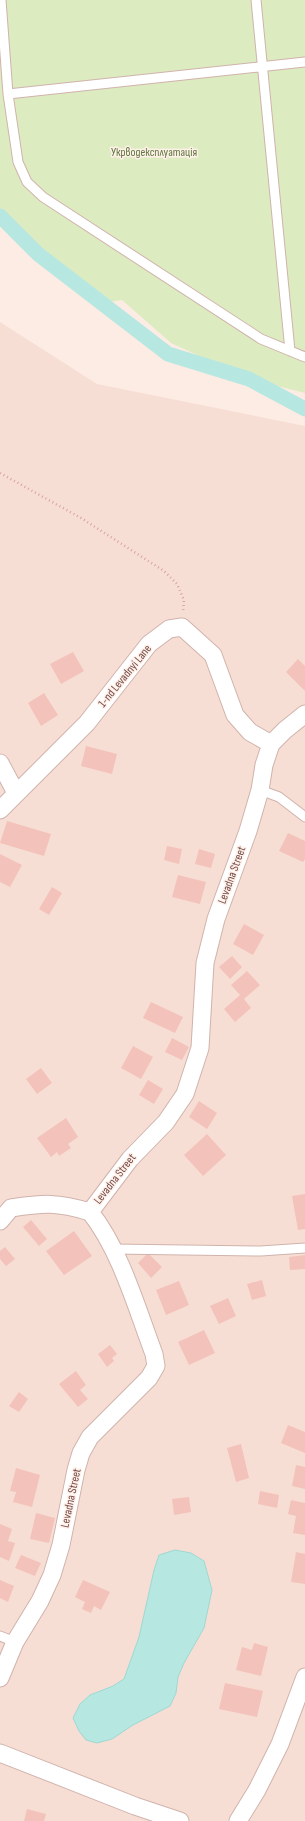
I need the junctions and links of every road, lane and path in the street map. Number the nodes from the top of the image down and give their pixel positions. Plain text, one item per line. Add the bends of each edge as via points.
1 (1, 0) edge
2 (256, 0) edge
3 (305, 62) edge
4 (263, 67) junction
5 (8, 94) junction
6 (290, 351) junction
7 (305, 357) edge
8 (0, 473) edge
9 (182, 626) junction
10 (305, 714) edge
11 (271, 744) junction
12 (0, 763) edge
13 (260, 790) junction
14 (16, 793) junction
15 (0, 810) edge
16 (305, 818) edge
17 (4, 1210) edge
18 (90, 1212) junction
19 (305, 1248) edge
20 (113, 1249) junction
21 (8, 1639) edge
22 (305, 1677) edge
23 (0, 1678) edge
24 (0, 1753) edge
25 (180, 1821) edge
26 (238, 1821) edge

1 - 5 lane
2 - 4 lane
3 - 4 lane
4 - 5 lane
4 - 6 lane
5 - 6 lane via 18,162 27,182 43,197 261,339
6 - 7 lane
8 - 9 path via 81,518 164,571 177,584 184,600
9 - 11 street via 213,655 235,715 250,732
9 - 14 street, 1-nd Levadnyi Lane via 169,629 150,644 87,723
10 - 11 street, Levadna Street
11 - 13 street, Levadna Street
12 - 14 street
13 - 16 lane via 279,797
13 - 18 street, Levadna Street via 216,919 205,963 200,1048 185,1094 166,1122 130,1159
14 - 15 street, 1-nd Levadnyi Lane
17 - 18 street via 45,1203 70,1205
18 - 20 street, Levadna Street via 100,1224
19 - 20 lane via 262,1251
20 - 21 street, Levadna Street via 154,1354 156,1366 149,1378 90,1437 81,1453 52,1575 40,1601
21 - 23 street, Levadna Street
22 - 26 street via 280,1744
24 - 25 street

